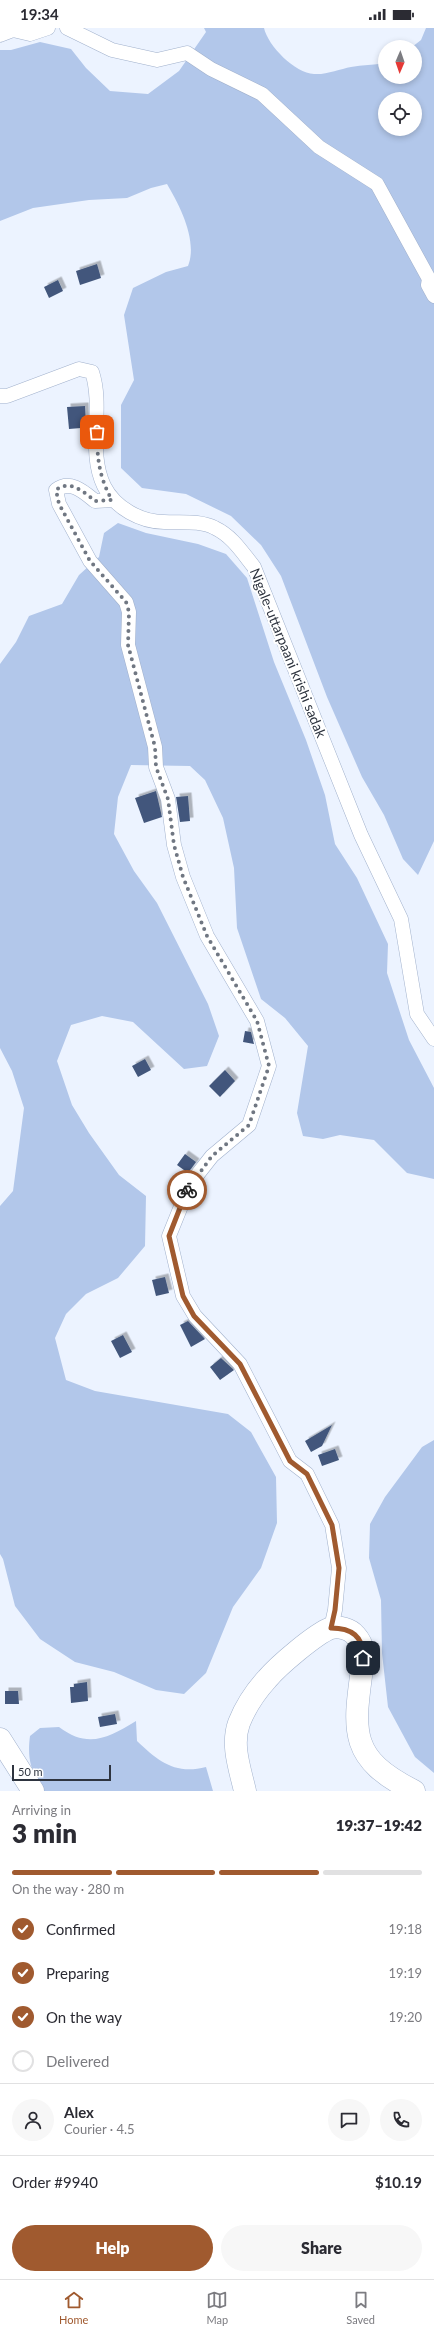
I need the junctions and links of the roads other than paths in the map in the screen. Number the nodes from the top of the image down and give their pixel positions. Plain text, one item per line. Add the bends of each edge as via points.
1 (48, 28) edge
2 (67, 28) edge
3 (0, 35) edge
4 (434, 296) edge
5 (0, 396) edge
6 (112, 500) junction
7 (434, 1039) edge
8 (331, 1628) junction
9 (0, 1739) edge
10 (34, 1791) edge
11 (245, 1791) edge
12 (414, 1791) edge

1 - 3 street via 30,34 13,30
2 - 4 street via 112,50 157,60 187,53 211,69 262,94 319,147 377,184 429,279 428,285
5 - 6 street, Nigale-uttarpaani krishi sadak via 7,396 79,369 92,372 96,386 97,462 104,486
6 - 7 street, Nigale-uttarpaani krishi sadak via 125,510 141,517 162,522 196,522 215,527 232,540 254,566 361,834 401,919 417,1014
6 - 8 street via 95,501 76,486 60,486 56,490 59,504 90,561 126,602 129,612 128,645 155,747 156,767 168,799 174,845 183,877 207,936 257,1021 269,1066 249,1125 212,1156 190,1184 169,1236 183,1296 194,1316 240,1364 290,1461 307,1474 332,1525 339,1568
8 - 11 main road via 292,1654 266,1680 248,1706 239,1724 236,1754
8 - 12 main road via 346,1628 355,1634 364,1649 356,1726 366,1755 383,1774
9 - 10 main road

